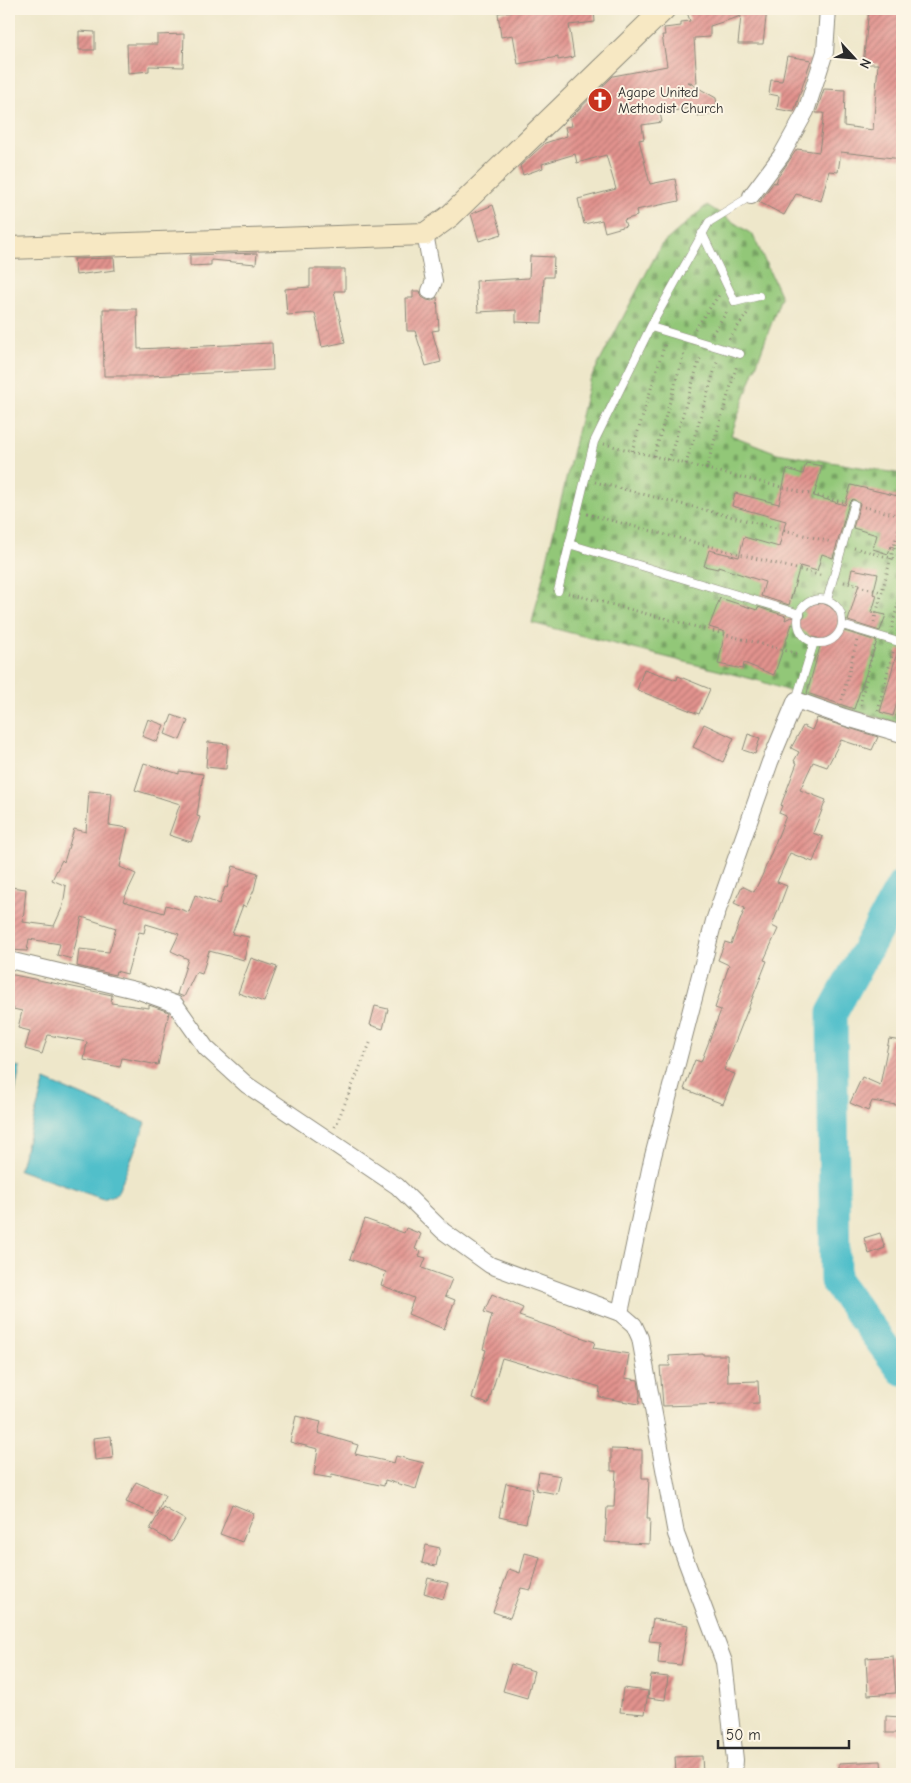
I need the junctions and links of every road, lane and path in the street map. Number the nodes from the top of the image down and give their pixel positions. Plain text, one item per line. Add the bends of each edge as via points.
1 (664, 9) edge
2 (828, 9) edge
3 (751, 196) joint
4 (702, 233) junction
5 (425, 234) junction
6 (9, 248) edge
7 (726, 284) junction
8 (430, 291) dead end
9 (759, 296) joint
10 (735, 302) junction
11 (650, 327) junction
12 (668, 332) junction
13 (688, 339) junction
14 (704, 344) junction
15 (722, 349) junction
16 (740, 354) joint
17 (594, 442) junction
18 (632, 451) junction
19 (654, 456) junction
20 (669, 460) junction
21 (686, 464) junction
22 (706, 469) junction
23 (585, 480) junction
24 (854, 505) junction
25 (577, 511) junction
26 (902, 516) edge
27 (569, 544) junction
28 (844, 545) junction
29 (890, 558) junction
30 (902, 562) edge
31 (833, 579) junction
32 (902, 587) edge
33 (558, 591) joint
34 (882, 592) junction
35 (827, 600) junction
36 (800, 614) junction
37 (842, 625) junction
38 (860, 630) junction
39 (874, 634) junction
40 (896, 641) edge
41 (814, 642) junction
42 (809, 657) junction
43 (902, 695) edge
44 (796, 700) junction
45 (841, 703) dead end
46 (858, 712) dead end
47 (877, 714) dead end
48 (899, 728) edge
49 (9, 960) edge
50 (371, 1041) dead end
51 (330, 1139) junction
52 (620, 1313) junction
53 (734, 1774) edge

1 - 5 street via 450,216
2 - 3 street via 825,52 806,111 781,156
3 - 4 lane via 709,222
4 - 7 lane
4 - 11 lane
5 - 6 street
5 - 8 street via 434,281
7 - 10 lane
7 - 13 path
9 - 10 lane
9 - 15 path
10 - 14 path
11 - 12 lane
11 - 17 lane
12 - 13 lane
12 - 18 path
13 - 14 lane
13 - 19 path
14 - 15 lane
14 - 20 path
15 - 16 lane
15 - 21 path
16 - 22 path
17 - 18 path
17 - 23 lane
18 - 19 path
19 - 20 path
20 - 21 path
21 - 22 path
22 - 24 path
23 - 25 lane
23 - 28 path
24 - 26 path
24 - 28 lane
25 - 27 lane
25 - 31 path
26 - 29 path
27 - 33 lane
27 - 36 lane
28 - 29 path
28 - 31 lane
29 - 30 path
29 - 34 path
31 - 34 path
31 - 35 lane
32 - 40 path
33 - 42 path
34 - 39 path
35 - 36 lane via 810,601
35 - 37 lane via 840,610
36 - 41 lane via 801,631
37 - 38 lane
37 - 41 lane via 831,640
38 - 39 lane
38 - 45 path
39 - 40 lane
39 - 46 path
40 - 47 path
41 - 42 lane
42 - 44 lane
43 - 48 path
44 - 48 street via 844,717
44 - 52 street via 770,762 714,921 652,1160
49 - 51 street via 139,991 175,1004 206,1048 247,1084
50 - 51 path
51 - 52 street via 397,1186 443,1231 490,1264
52 - 53 street via 634,1325 640,1338 676,1534 724,1662

